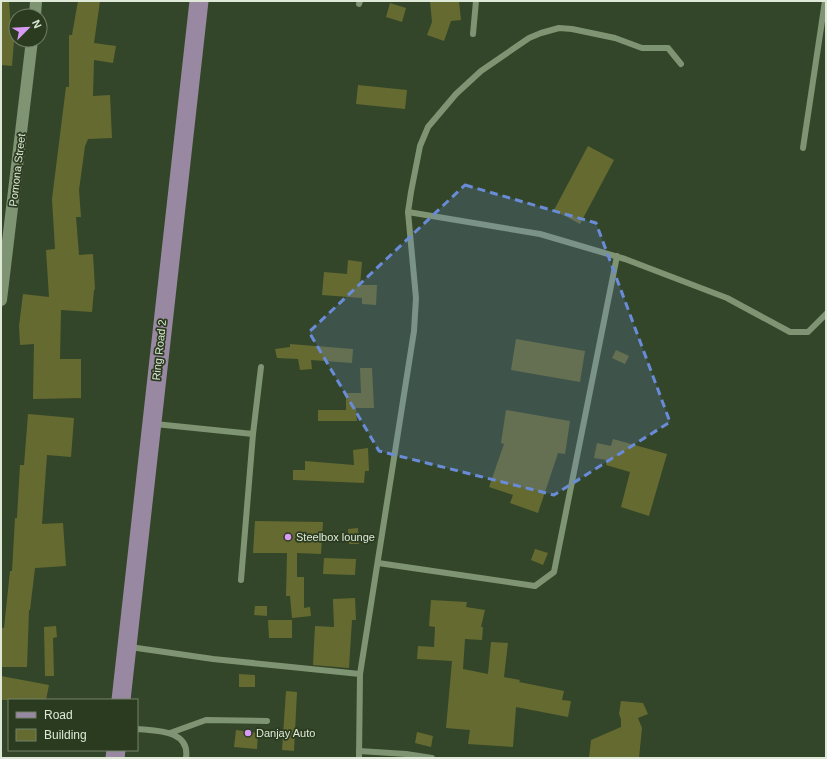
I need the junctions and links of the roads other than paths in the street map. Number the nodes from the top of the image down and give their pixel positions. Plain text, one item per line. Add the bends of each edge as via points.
1 (199, 1) edge
2 (476, 1) edge
3 (825, 1) edge
4 (473, 34) dead end
5 (31, 48) edge
6 (682, 64) dead end
7 (803, 148) dead end
8 (408, 212) junction
9 (616, 256) junction
10 (1, 300) edge
11 (826, 314) edge
12 (261, 367) dead end
13 (151, 424) junction
14 (252, 434) junction
15 (378, 563) junction
16 (241, 580) dead end
17 (127, 646) junction
18 (360, 674) junction
19 (121, 699) edge
20 (267, 721) dead end
21 (138, 729) edge
22 (170, 733) junction
23 (359, 755) edge
24 (186, 758) edge
25 (432, 758) edge

1 - 13 main road, Ring Road 2
2 - 4 lane
3 - 7 lane
5 - 10 street, Pomona Street
6 - 8 lane via 668,48 642,48 615,38 572,29 558,28 529,38 466,83 428,127 420,146
8 - 9 lane via 540,234
8 - 15 lane via 416,298 414,331
9 - 11 lane via 727,298 790,332 808,332
9 - 15 lane via 554,572 535,586
12 - 14 lane
13 - 14 lane
13 - 17 main road, Ring Road 2
14 - 16 lane
15 - 18 lane
17 - 18 lane via 213,659
17 - 19 main road, Ring Road 2
18 - 23 lane
20 - 22 lane via 206,720
21 - 22 lane
22 - 24 lane via 184,743
23 - 25 lane via 406,754

